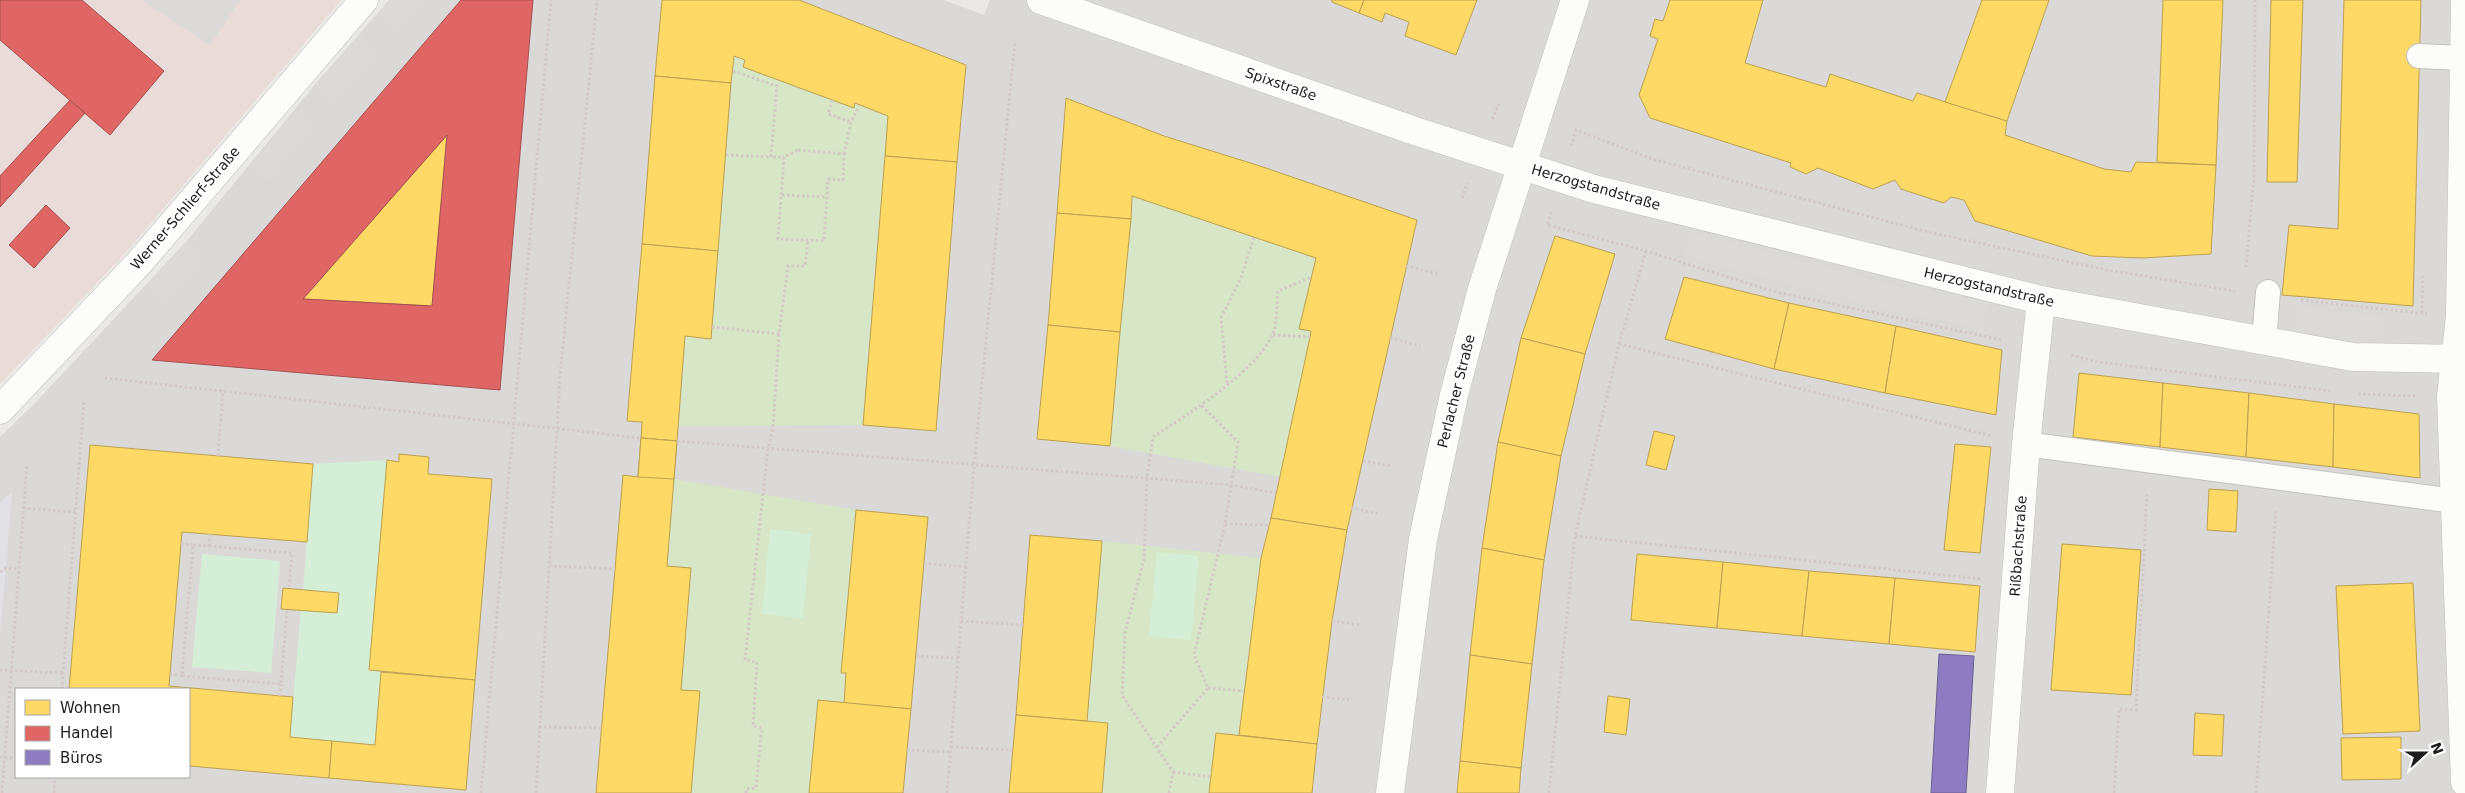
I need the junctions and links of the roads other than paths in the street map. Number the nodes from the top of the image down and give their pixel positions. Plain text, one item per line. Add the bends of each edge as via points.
1 (364, 0) edge
2 (1041, 0) edge
3 (1575, 0) edge
4 (2465, 2) edge
5 (2419, 56) dead end
6 (2463, 58) junction
7 (1521, 166) junction
8 (2268, 294) road end
9 (2041, 300) junction
10 (2264, 341) junction
11 (2460, 359) edge
12 (0, 410) edge
13 (2026, 444) junction
14 (2454, 501) junction
15 (2465, 782) edge
16 (1390, 793) edge
17 (2000, 793) edge

1 - 12 street, Werner-Schlierf-Straße via 138,264
2 - 7 street, Spixstraße
3 - 7 street, Perlacher Straße
4 - 6 street
5 - 6 lane
6 - 11 street
7 - 9 street, Herzogstandstraße via 1603,192
7 - 16 street, Perlacher Straße via 1482,289 1454,395 1425,530
8 - 10 lane
9 - 10 street, Herzogstandstraße
9 - 13 street, Rißbachstraße
10 - 11 street, Herzogstandstraße via 2352,357
11 - 14 street via 2451,397
13 - 14 lane
13 - 17 street, Rißbachstraße
14 - 15 street

